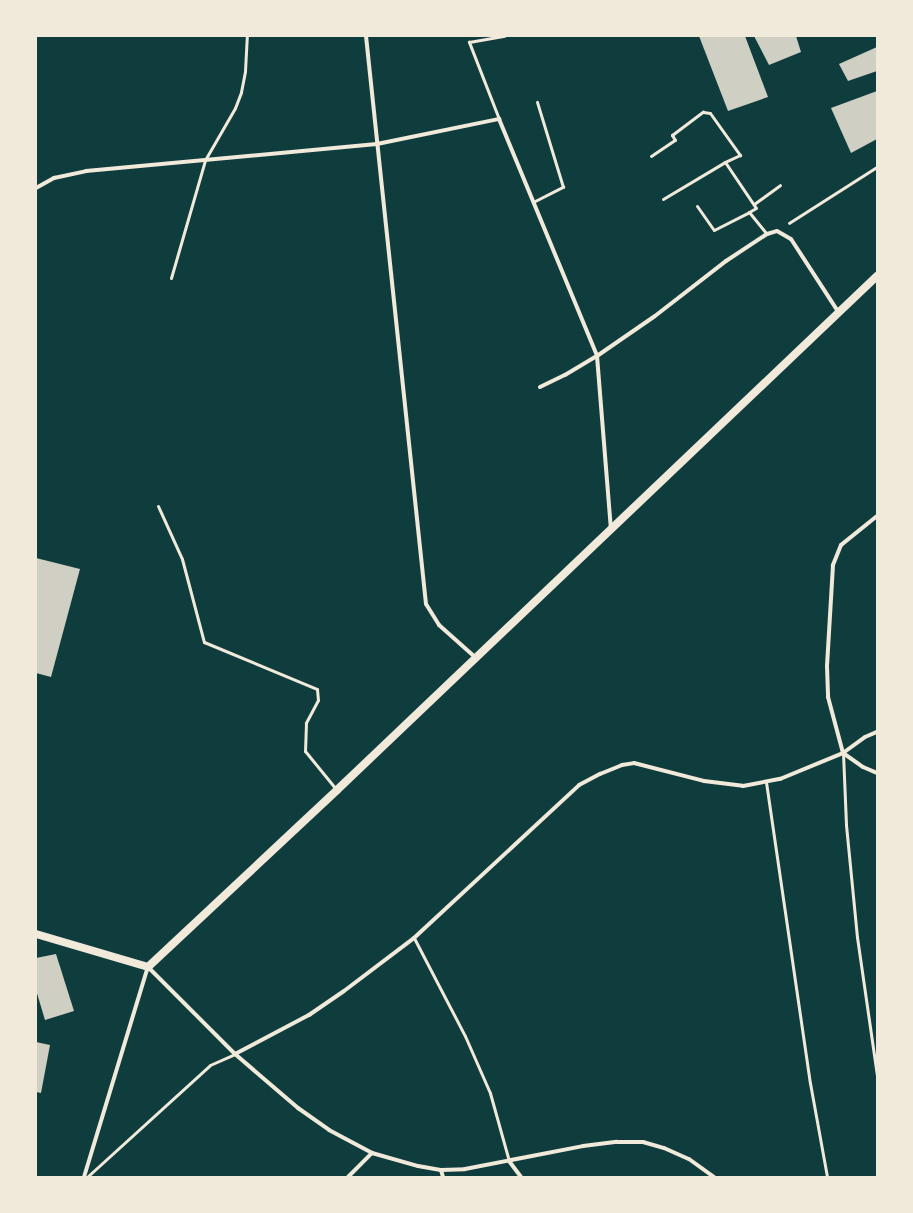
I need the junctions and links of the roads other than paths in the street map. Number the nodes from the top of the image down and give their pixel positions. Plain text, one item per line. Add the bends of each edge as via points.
1 (247, 36) edge
2 (366, 36) edge
3 (504, 36) edge
4 (537, 102) dead end
5 (500, 119) junction
6 (377, 144) junction
7 (650, 156) dead end
8 (205, 160) junction
9 (725, 162) junction
10 (780, 185) dead end
11 (36, 188) edge
12 (663, 199) dead end
13 (533, 202) junction
14 (754, 204) junction
15 (697, 206) dead end
16 (749, 212) junction
17 (767, 234) junction
18 (877, 276) edge
19 (171, 278) dead end
20 (839, 313) junction
21 (597, 356) junction
22 (540, 387) dead end
23 (158, 506) dead end
24 (877, 516) edge
25 (611, 530) junction
26 (476, 658) junction
27 (877, 732) edge
28 (842, 753) junction
29 (877, 773) edge
30 (766, 782) junction
31 (337, 790) junction
32 (36, 934) edge
33 (414, 938) junction
34 (148, 967) junction
35 (235, 1054) junction
36 (877, 1075) edge
37 (372, 1153) junction
38 (509, 1161) junction
39 (441, 1170) junction
40 (84, 1177) edge
41 (87, 1177) edge
42 (348, 1177) edge
43 (443, 1177) edge
44 (521, 1177) edge
45 (714, 1177) edge
46 (828, 1177) edge

1 - 8 lane via 241,92 235,108
2 - 6 street
3 - 5 lane via 469,42
4 - 13 lane via 563,187
5 - 6 street
5 - 13 street
6 - 8 street
6 - 26 street via 426,604 439,625
7 - 9 lane via 675,140 672,135 703,112 710,112 740,155
8 - 11 street via 86,171 54,178
8 - 19 lane
9 - 12 lane
9 - 14 lane
10 - 14 lane
13 - 21 street
14 - 16 lane via 756,208
15 - 16 lane via 714,230
16 - 17 lane
17 - 20 street via 777,231 791,239
17 - 21 street
18 - 20 main road
20 - 25 main road
21 - 22 street
21 - 25 street
23 - 31 lane via 182,559 204,642 317,689 318,700 306,723 305,751
24 - 28 street via 841,545 833,565 827,666 828,696
25 - 26 main road
26 - 31 main road
27 - 28 street
28 - 29 street
28 - 30 street via 780,779
28 - 36 lane via 857,937
30 - 33 street via 733,786 634,763 600,774 578,785 555,805
30 - 46 lane via 810,1083
31 - 34 main road
32 - 34 main road
33 - 35 street via 310,1014
33 - 38 lane via 465,1036 490,1093
34 - 35 street
34 - 40 street
35 - 37 street via 298,1108 329,1130
35 - 41 lane via 210,1065
37 - 39 street
37 - 42 street
38 - 39 street via 465,1169
38 - 44 street
38 - 45 street via 583,1146 643,1142 689,1158
39 - 43 street

